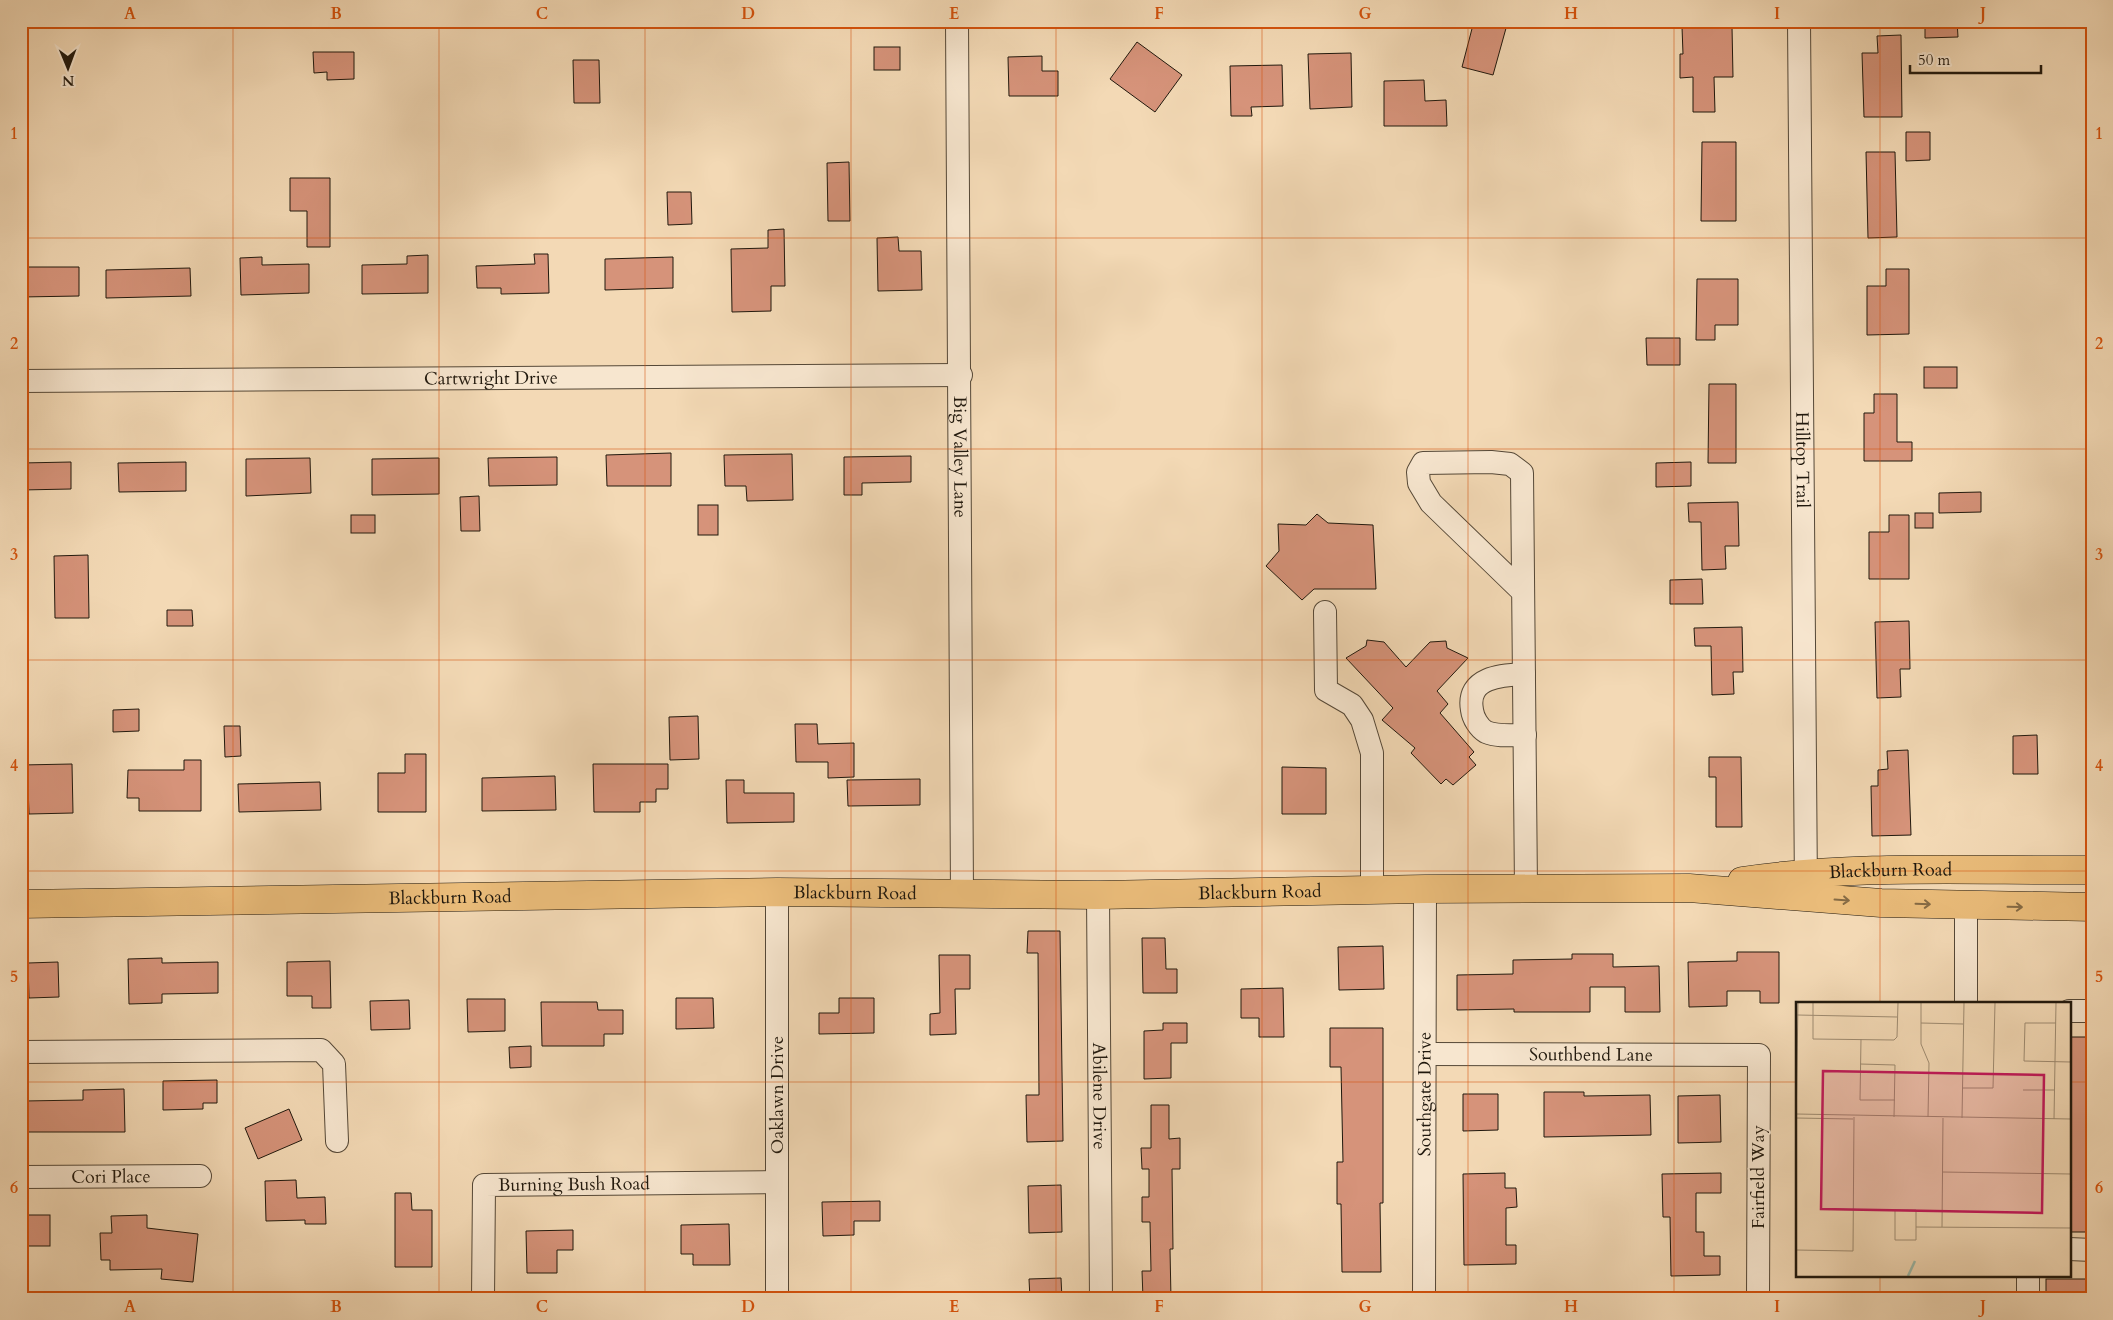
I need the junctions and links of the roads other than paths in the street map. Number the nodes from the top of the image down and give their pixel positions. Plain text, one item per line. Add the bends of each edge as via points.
1 (957, 21) edge
2 (1799, 21) edge
3 (961, 375) junction
4 (21, 381) edge
5 (1523, 592) junction
6 (1325, 612) dead end
7 (1524, 674) junction
8 (1525, 735) junction
9 (2092, 870) edge
10 (1968, 871) junction
11 (1806, 886) junction
12 (1425, 889) junction
13 (1526, 889) junction
14 (1372, 890) junction
15 (777, 892) junction
16 (962, 894) junction
17 (1098, 894) junction
18 (2092, 897) edge
19 (21, 904) edge
20 (1966, 905) junction
21 (2048, 907) junction
22 (2092, 908) edge
23 (1966, 1002) edge
24 (2070, 1011) edge
25 (2092, 1011) edge
26 (21, 1052) edge
27 (1425, 1054) junction
28 (1759, 1055) joint
29 (337, 1141) dead end
30 (21, 1176) edge
31 (200, 1176) dead end
32 (777, 1182) junction
33 (2070, 1249) edge
34 (2092, 1250) edge
35 (2028, 1278) edge
36 (483, 1299) edge
37 (777, 1299) edge
38 (1101, 1299) edge
39 (1424, 1299) edge
40 (1758, 1299) edge
41 (2028, 1299) edge

1 - 3 street, Big Valley Lane
2 - 11 street, Hilltop Trail
3 - 4 street, Cartwright Drive
3 - 16 street, Big Valley Lane
5 - 5 street via 1522,473 1510,464 1491,462 1423,463 1418,472 1419,483 1431,503
5 - 7 street
6 - 14 street via 1326,690 1352,705 1362,720 1372,753
7 - 8 street
7 - 8 street via 1496,676 1487,680 1472,695 1471,705 1473,716 1485,731 1496,735
8 - 13 street
9 - 10 main road, Blackburn Road
10 - 11 main road, Blackburn Road
10 - 20 main road
11 - 13 main road, Blackburn Road via 1762,878 1689,888
11 -> 20 main road, Blackburn Road via 1880,903
12 - 13 main road, Blackburn Road
12 - 14 main road, Blackburn Road
12 - 27 street, Southgate Drive
14 - 17 main road, Blackburn Road
15 - 16 main road, Blackburn Road
15 - 19 main road, Blackburn Road
15 - 32 street, Oaklawn Drive
16 - 17 main road, Blackburn Road
17 - 38 street, Abilene Drive
18 - 21 main road
20 -> 21 main road, Blackburn Road
20 - 23 street
21 - 22 main road, Blackburn Road
24 - 25 street
26 - 29 street via 322,1050 334,1064
27 - 28 street, Southbend Lane
27 - 39 street, Southgate Drive
28 - 40 street, Fairfield Way
30 - 31 street, Cori Place
32 - 36 street, Burning Bush Road via 484,1185
32 - 37 street, Oaklawn Drive
33 - 34 street
35 - 41 street

